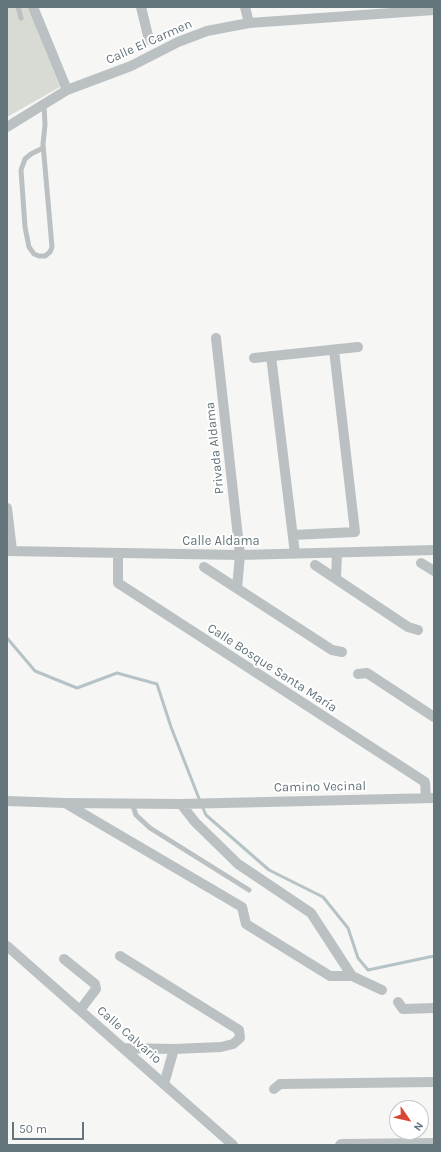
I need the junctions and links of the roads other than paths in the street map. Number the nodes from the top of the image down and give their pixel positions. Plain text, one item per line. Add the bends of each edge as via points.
1 (18, 7) edge
2 (33, 7) edge
3 (141, 7) edge
4 (245, 7) edge
5 (434, 10) edge
6 (21, 18) dead end
7 (249, 23) junction
8 (149, 40) dead end
9 (67, 90) junction
10 (44, 104) junction
11 (7, 127) edge
12 (43, 148) junction
13 (216, 338) dead end
14 (358, 347) dead end
15 (334, 350) junction
16 (271, 356) junction
17 (254, 358) dead end
18 (7, 512) edge
19 (294, 545) junction
20 (9, 550) edge
21 (434, 550) edge
22 (118, 553) junction
23 (337, 553) junction
24 (240, 555) junction
25 (421, 563) dead end
26 (315, 565) dead end
27 (204, 567) dead end
28 (434, 571) edge
29 (336, 579) junction
30 (237, 588) junction
31 (418, 630) dead end
32 (342, 652) dead end
33 (358, 674) dead end
34 (434, 717) edge
35 (430, 798) edge
36 (7, 801) edge
37 (65, 803) junction
38 (132, 803) junction
39 (181, 804) junction
40 (249, 890) dead end
41 (10, 951) edge
42 (120, 956) dead end
43 (64, 959) dead end
44 (352, 976) junction
45 (382, 990) dead end
46 (398, 1002) dead end
47 (434, 1008) edge
48 (80, 1010) junction
49 (123, 1048) junction
50 (174, 1049) junction
51 (434, 1082) edge
52 (164, 1084) junction
53 (274, 1089) dead end
54 (434, 1143) edge
55 (233, 1145) edge
56 (340, 1145) edge

1 - 6 lane
2 - 9 street
3 - 8 street
4 - 7 street
5 - 7 street, Calle El Carmen
7 - 9 street, Calle El Carmen via 207,31 178,42 131,66
9 - 10 street, Calle El Carmen
10 - 11 street, Calle El Carmen
10 - 12 lane
12 - 12 lane via 52,247 45,256 39,256 29,247 21,170 24,159
13 - 24 street, Privada Aldama
14 - 15 street
15 - 16 street
15 - 19 street via 355,532
16 - 17 street
16 - 19 street
18 - 20 street
19 - 23 street, Calle Aldama
19 - 24 street, Calle Aldama
20 - 22 street, Calle Aldama
21 - 23 street, Calle Aldama
22 - 24 street, Calle Aldama
22 - 35 street, Calle Bosque Santa María via 118,582 425,782
23 - 29 street
24 - 30 street, Privada Aldama
25 - 28 street
26 - 29 street
27 - 30 street
29 - 31 street via 408,627
30 - 32 street via 332,650
33 - 34 street via 367,673
35 - 39 street, Camino Vecinal
36 - 37 street
37 - 38 street
37 - 44 street via 242,907 246,924 330,976
38 - 39 street
38 - 40 lane via 136,815 150,828
39 - 44 street via 195,822 238,864 311,913
41 - 48 street, Calle Calvario
42 - 50 street via 239,1030 240,1038 233,1044
43 - 48 street via 95,984 96,989
44 - 45 street
46 - 47 street via 403,1009
48 - 49 street, Calle Calvario
49 - 50 street
49 - 52 street, Calle Calvario
50 - 52 street
51 - 53 street via 280,1084
52 - 55 street, Calle Calvario
54 - 56 street

